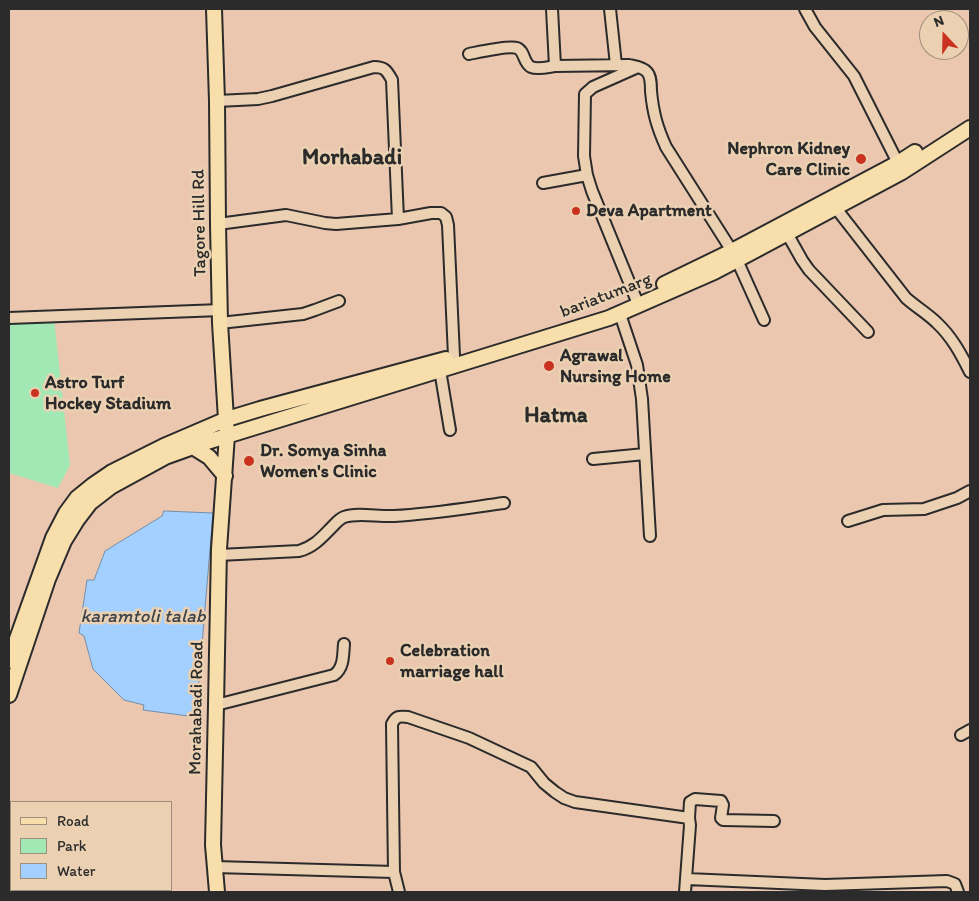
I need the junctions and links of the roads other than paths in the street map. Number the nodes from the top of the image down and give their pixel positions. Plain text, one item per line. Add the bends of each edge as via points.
1 (214, 9) edge
2 (552, 9) edge
3 (610, 9) edge
4 (805, 9) edge
5 (469, 54) dead end
6 (616, 65) junction
7 (555, 66) junction
8 (638, 67) junction
9 (217, 101) junction
10 (970, 119) edge
11 (970, 128) edge
12 (898, 163) junction
13 (587, 175) junction
14 (543, 182) dead end
15 (835, 207) junction
16 (398, 219) junction
17 (218, 224) junction
18 (784, 228) junction
19 (734, 255) junction
20 (636, 299) junction
21 (339, 301) dead end
22 (620, 314) junction
23 (221, 317) junction
24 (9, 318) edge
25 (764, 320) dead end
26 (868, 332) dead end
27 (454, 356) junction
28 (440, 370) junction
29 (970, 372) edge
30 (227, 419) junction
31 (450, 430) dead end
32 (227, 435) junction
33 (193, 447) junction
34 (645, 454) junction
35 (593, 460) dead end
36 (225, 476) junction
37 (970, 491) edge
38 (504, 503) dead end
39 (848, 521) dead end
40 (650, 536) dead end
41 (219, 555) junction
42 (344, 644) dead end
43 (10, 652) edge
44 (9, 695) edge
45 (216, 704) junction
46 (689, 818) junction
47 (774, 822) dead end
48 (215, 867) junction
49 (394, 872) junction
50 (687, 879) junction
51 (217, 892) edge
52 (399, 892) edge
53 (685, 892) edge
54 (958, 892) edge

1 - 9 main road, Tagore Hill Rd
2 - 7 street
3 - 6 street
4 - 12 street via 815,27 854,76
5 - 7 street via 517,48 531,67
6 - 7 street
6 - 8 street
8 - 13 street via 593,87 585,94 584,156
8 - 19 street via 647,72 651,81 653,111 666,147
9 - 16 street via 258,99 382,67 392,80
9 - 17 main road, Tagore Hill Rd
10 - 12 main road, bariatumarg
11 - 15 main road, bariatumarg via 902,172
12 - 18 main road, bariatumarg
13 - 14 street
13 - 20 street
15 - 18 main road, bariatumarg
15 - 29 street via 906,298 947,332
16 - 17 street via 336,224 286,215
16 - 27 street via 431,213 446,217
17 - 23 main road, Tagore Hill Rd
18 - 19 main road, bariatumarg
18 - 26 street via 809,270
19 - 20 main road, bariatumarg
19 - 22 main road, bariatumarg via 714,272
19 - 25 street
20 - 27 main road, bariatumarg via 607,312
21 - 23 street via 303,314
22 - 28 main road, bariatumarg
22 - 34 street via 640,381
23 - 24 street
23 - 30 main road, Tagore Hill Rd
27 - 30 main road, bariatumarg
28 - 31 street
28 - 32 main road, bariatumarg
30 - 32 main road, Tagore Hill Rd
30 - 43 main road, bariatumarg via 112,472 77,498 53,538
32 - 33 main road, bariatumarg
32 - 36 main road, Morahabadi Road
33 - 36 main road via 209,458
33 - 44 main road, bariatumarg via 165,457 112,486 90,503 77,520 64,540 48,579
34 - 35 street
34 - 40 street
36 - 41 main road, Morahabadi Road
37 - 39 street via 924,509 883,510
38 - 41 street via 416,514 345,517 308,549
41 - 45 main road, Morahabadi Road
42 - 45 street via 341,668 334,675
45 - 48 main road, Morahabadi Road
46 - 47 street via 690,802 695,798 721,801 721,818 724,820
46 - 49 street via 575,802 555,792 531,767 469,738 399,716 392,724
46 - 50 street
48 - 49 street
48 - 51 main road, Morahabadi Road
49 - 52 street
50 - 53 street
50 - 54 street via 825,886 947,881 956,884

